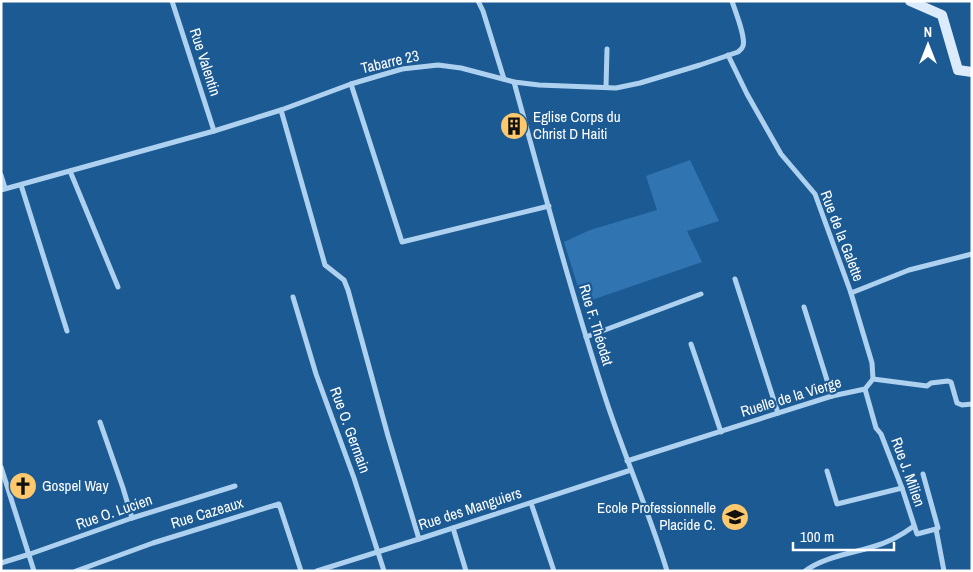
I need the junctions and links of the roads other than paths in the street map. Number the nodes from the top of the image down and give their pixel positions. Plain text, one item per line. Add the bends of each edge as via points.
1 (172, 1) edge
2 (478, 1) edge
3 (732, 1) edge
4 (910, 1) edge
5 (607, 49) dead end
6 (728, 55) junction
7 (972, 72) edge
8 (504, 79) junction
9 (514, 82) junction
10 (351, 84) junction
11 (606, 88) junction
12 (281, 110) junction
13 (214, 131) junction
14 (70, 171) junction
15 (1, 175) edge
16 (21, 185) junction
17 (3, 189) edge
18 (549, 206) junction
19 (972, 254) edge
20 (735, 279) dead end
21 (118, 287) dead end
22 (851, 293) junction
23 (701, 294) dead end
24 (293, 297) dead end
25 (804, 307) dead end
26 (67, 331) dead end
27 (586, 337) junction
28 (691, 344) dead end
29 (874, 379) junction
30 (865, 389) junction
31 (832, 396) junction
32 (972, 404) edge
33 (778, 413) junction
34 (100, 422) dead end
35 (721, 432) junction
36 (627, 461) junction
37 (1, 467) edge
38 (631, 470) junction
39 (827, 472) dead end
40 (923, 474) dead end
41 (235, 486) dead end
42 (902, 488) junction
43 (531, 503) junction
44 (132, 518) junction
45 (914, 526) junction
46 (453, 528) junction
47 (936, 529) junction
48 (419, 539) junction
49 (378, 552) junction
50 (30, 554) junction
51 (1, 562) edge
52 (34, 571) edge
53 (76, 571) edge
54 (301, 571) edge
55 (317, 571) edge
56 (384, 571) edge
57 (466, 571) edge
58 (554, 571) edge
59 (667, 571) edge
60 (805, 571) edge
61 (944, 571) edge

1 - 13 street, Rue Valentin
2 - 8 street
3 - 6 street, Tabarre 23 via 744,45 738,52
4 - 7 street via 942,15 958,70
5 - 11 street
6 - 11 street, Tabarre 23 via 640,84
6 - 22 street, Rue de la Galette via 781,154 815,194
8 - 9 street, Tabarre 23
8 - 10 street, Tabarre 23 via 438,65 402,69
9 - 11 street, Tabarre 23
9 - 18 street, Rue F. Théodat
10 - 12 street, Tabarre 23
10 - 18 street via 402,242
12 - 13 street, Tabarre 23
12 - 48 street via 325,265 344,280 348,290
13 - 14 street, Tabarre 23
14 - 16 street, Tabarre 23
14 - 21 street
15 - 17 street
16 - 17 street, Tabarre 23
16 - 26 street
18 - 27 street, Rue F. Théodat
19 - 22 street, Rue de la Galette via 908,270
20 - 33 street
22 - 29 street
23 - 27 street
24 - 49 street, Rue O. Germain via 316,374
25 - 31 street
27 - 36 street, Rue F. Théodat
28 - 35 street
29 - 30 street, Ruelle de la Vierge
29 - 32 street via 927,386 948,381 957,403 962,406
30 - 31 street, Ruelle de la Vierge
30 - 42 street, Rue J. Milien via 876,428
31 - 33 street, Ruelle de la Vierge
33 - 35 street, Ruelle de la Vierge
34 - 44 street
35 - 36 street, Ruelle de la Vierge
36 - 38 street, Rue F. Théodat
37 - 50 street
38 - 43 street, Rue des Manguiers
38 - 59 street, Rue F. Théodat
39 - 42 street via 837,504
40 - 47 street
41 - 44 street, Rue O. Lucien
42 - 45 street, Rue J. Milien
43 - 46 street, Rue des Manguiers
43 - 58 street
44 - 50 street, Rue O. Lucien
45 - 47 street, Rue J. Milien via 917,534
45 - 60 street via 874,547 838,556
46 - 48 street, Rue des Manguiers
46 - 57 street
47 - 61 street
48 - 49 street, Rue des Manguiers
49 - 55 street, Rue des Manguiers
49 - 56 street, Rue O. Germain
50 - 51 street, Rue O. Lucien
50 - 52 street
53 - 54 street, Rue Cazeaux via 279,504

